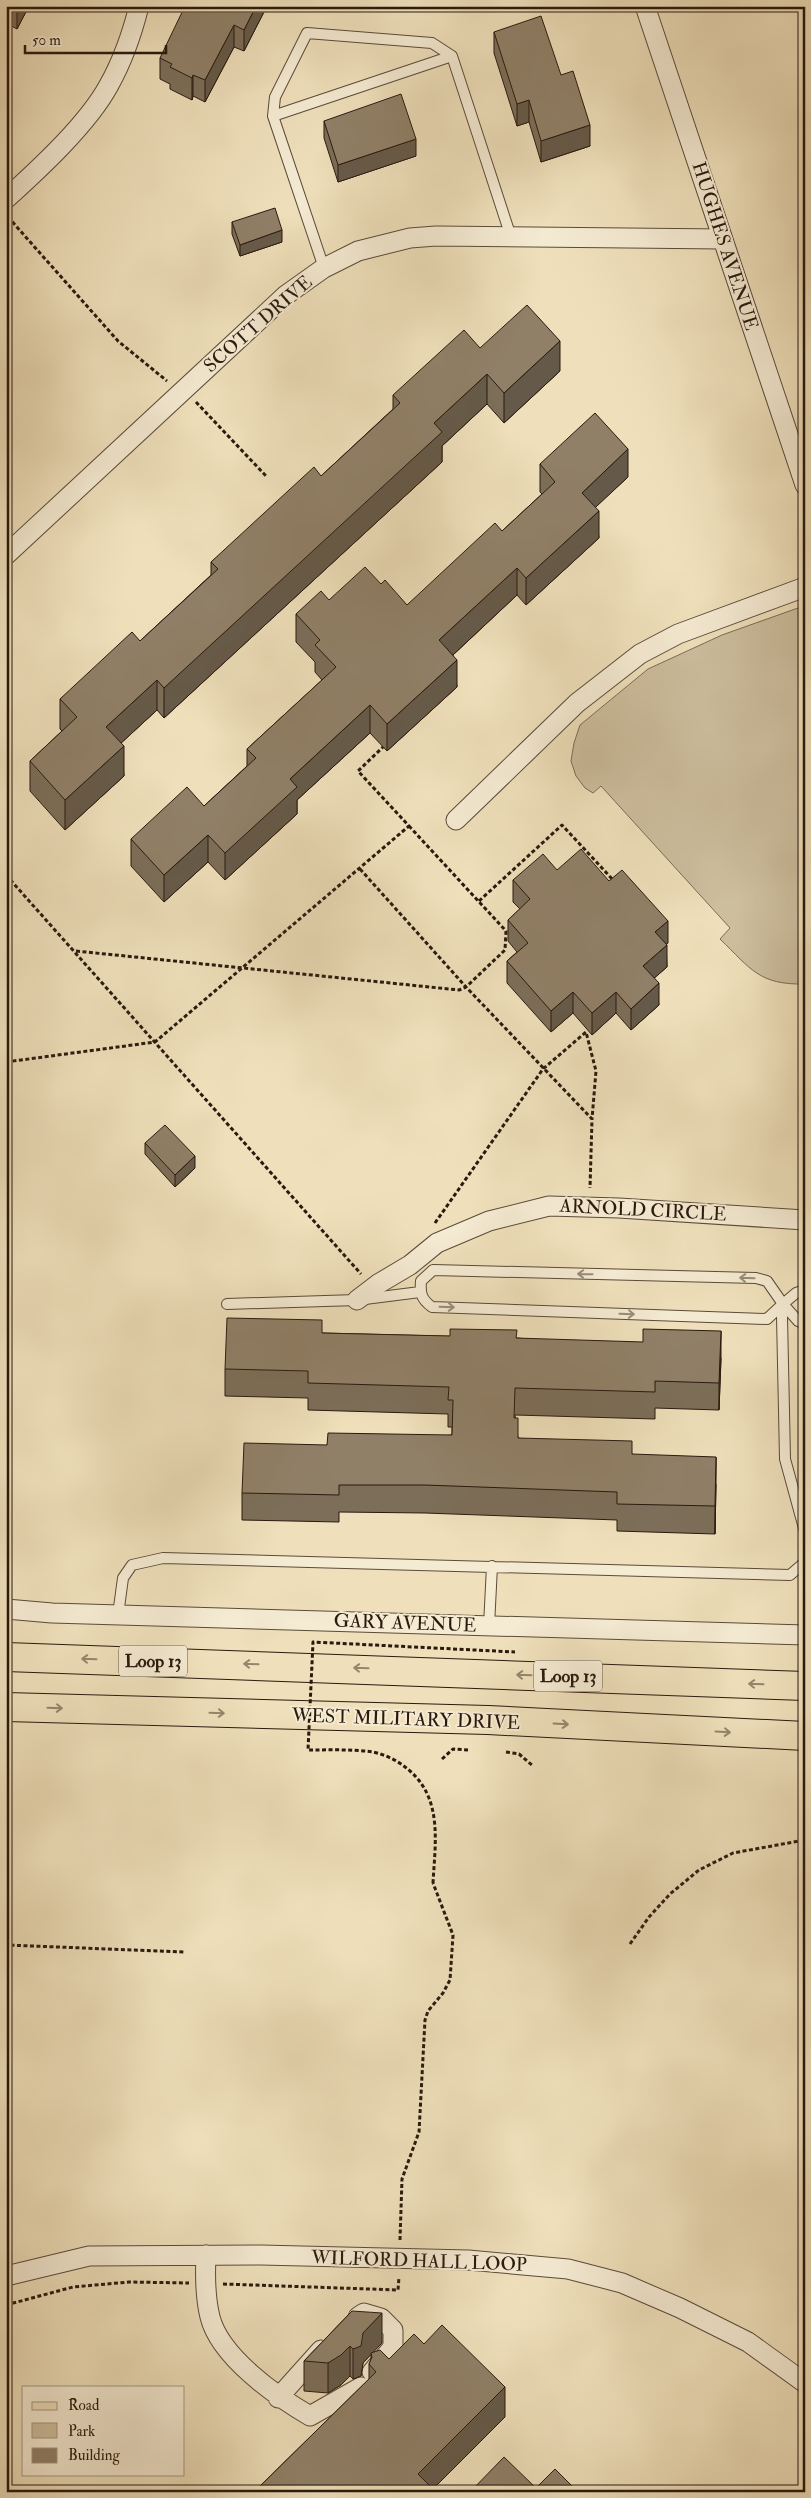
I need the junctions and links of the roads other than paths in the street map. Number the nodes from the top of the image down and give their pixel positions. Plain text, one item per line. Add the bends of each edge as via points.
1 (139, 6) edge
2 (645, 6) edge
3 (452, 56) junction
4 (272, 116) junction
5 (6, 200) edge
6 (511, 237) junction
7 (723, 239) junction
8 (324, 268) junction
9 (805, 485) edge
10 (6, 555) edge
11 (805, 587) edge
12 (456, 820) dead end
13 (805, 1220) edge
14 (426, 1252) junction
15 (443, 1270) junction
16 (805, 1290) edge
17 (420, 1292) junction
18 (357, 1300) junction
19 (227, 1304) dead end
20 (784, 1304) junction
21 (805, 1324) edge
22 (805, 1532) edge
23 (805, 1562) edge
24 (492, 1566) junction
25 (6, 1609) edge
26 (118, 1615) junction
27 (489, 1626) junction
28 (805, 1635) edge
29 (6, 1657) edge
30 (805, 1686) edge
31 (6, 1707) edge
32 (805, 1736) edge
33 (206, 2255) junction
34 (6, 2276) edge
35 (805, 2383) edge
36 (278, 2398) junction

1 - 5 street via 133,30 108,87 83,121
2 - 7 street, HUGHES AVENUE
3 - 4 lane
3 - 4 lane via 432,43 307,33 275,97
3 - 6 lane
4 - 8 lane
6 - 7 street, SCOTT DRIVE
6 - 8 street, SCOTT DRIVE via 410,238 358,251
7 - 9 street, HUGHES AVENUE
8 - 10 street, SCOTT DRIVE via 286,295
11 - 12 street via 678,634 640,654 577,703
13 - 14 street, ARNOLD CIRCLE via 549,1206 489,1221 437,1243
14 - 15 lane via 431,1261
14 - 18 street, ARNOLD CIRCLE
15 - 17 lane via 433,1270 421,1281
20 -> 15 lane via 767,1280 756,1278
16 - 20 lane
17 - 18 lane
17 -> 20 lane via 432,1307 767,1319
18 - 19 lane
20 - 21 lane via 798,1321
20 - 22 lane via 785,1459
23 - 24 lane via 790,1575
24 - 26 lane via 163,1558 132,1564 123,1578
24 - 27 lane
25 - 26 street, GARY AVENUE
26 - 27 street, GARY AVENUE
27 - 28 street, GARY AVENUE
30 -> 29 main road, Loop 13
31 -> 32 main road, WEST MILITARY DRIVE via 488,1720
33 - 34 street, WILFORD HALL LOOP via 89,2256
33 - 35 street, WILFORD HALL LOOP via 468,2260 568,2269 622,2283 680,2308 748,2342
33 - 36 street via 205,2283 210,2318 218,2335 230,2352
36 - 36 street via 310,2416 367,2380 393,2347 393,2330 381,2318 364,2313 337,2332

